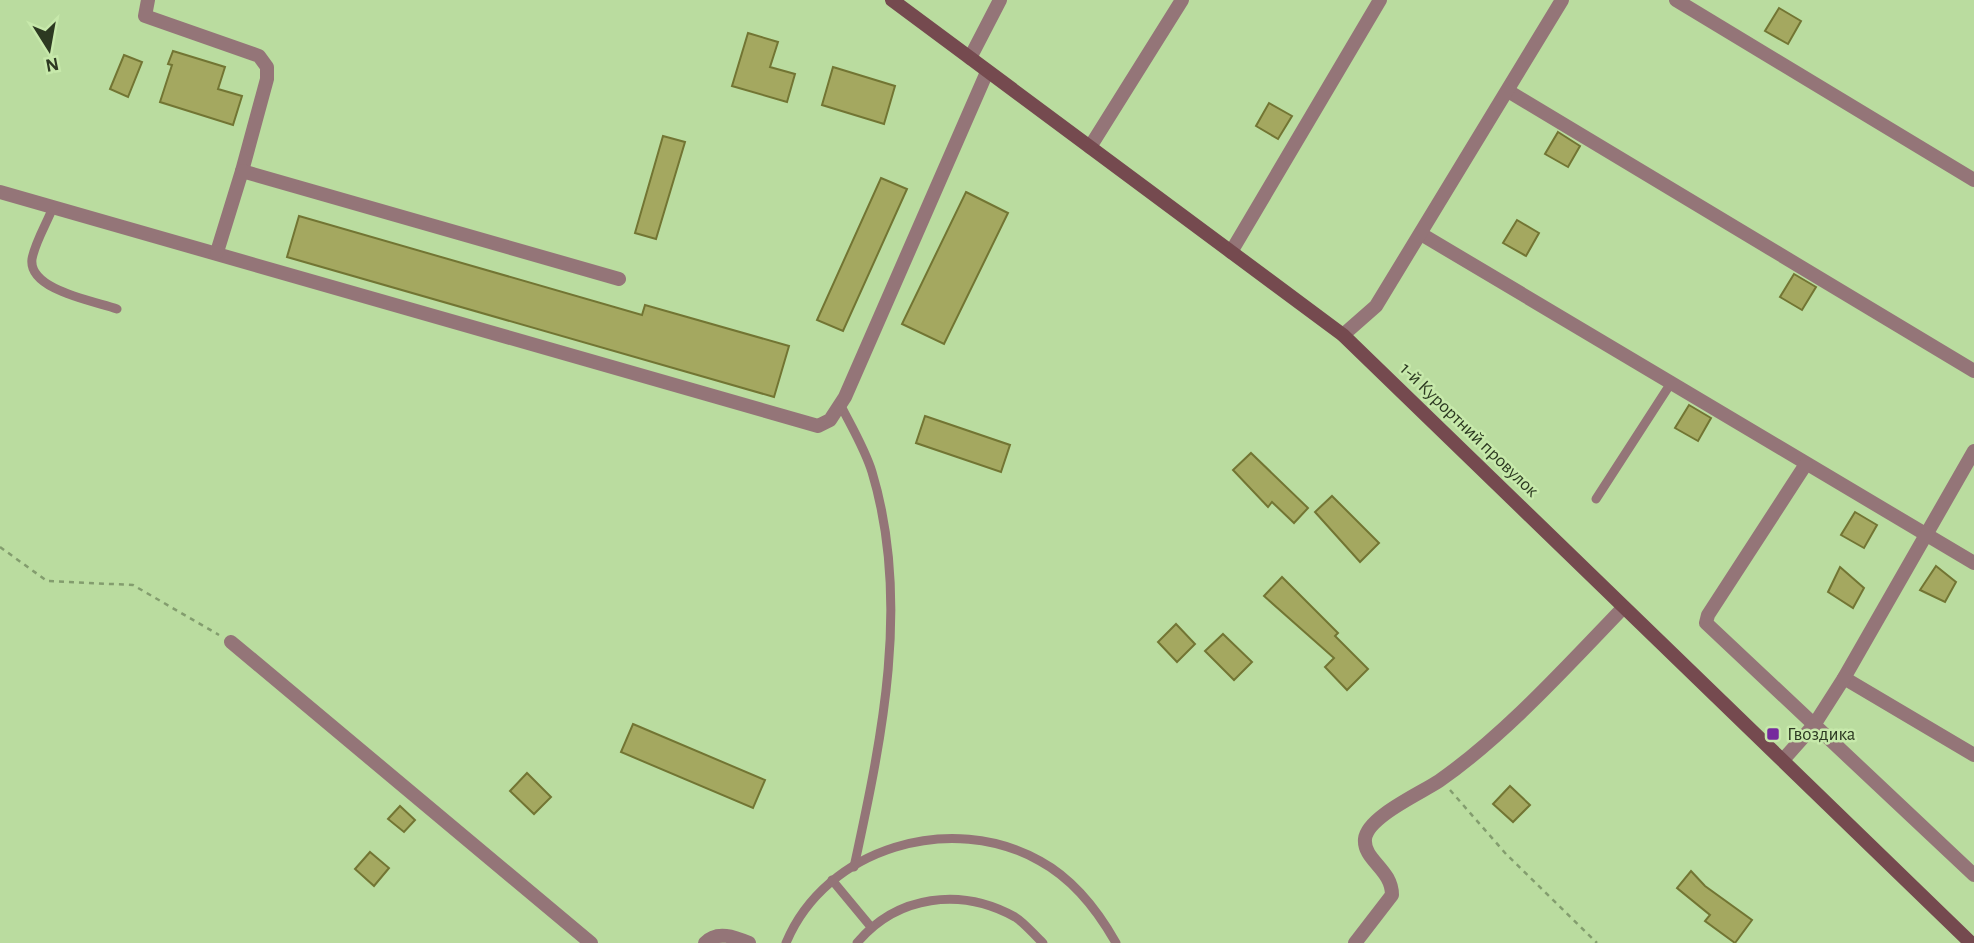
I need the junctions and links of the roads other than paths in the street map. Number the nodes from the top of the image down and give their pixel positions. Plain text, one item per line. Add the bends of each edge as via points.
1 (148, 0) edge
2 (892, 0) edge
3 (1000, 0) edge
4 (1182, 0) edge
5 (1380, 0) edge
6 (1562, 0) edge
7 (1676, 0) edge
8 (970, 58) junction
9 (987, 72) junction
10 (1508, 91) junction
11 (1090, 147) junction
12 (242, 171) junction
13 (1974, 180) edge
14 (0, 192) edge
15 (53, 207) junction
16 (1421, 234) junction
17 (217, 252) junction
18 (1231, 252) junction
19 (619, 279) dead end
20 (117, 309) dead end
21 (1343, 335) junction
22 (1974, 371) edge
23 (1671, 383) junction
24 (840, 404) junction
25 (1974, 451) edge
26 (1806, 464) junction
27 (1596, 499) dead end
28 (1927, 536) junction
29 (1974, 563) edge
30 (1623, 608) junction
31 (231, 642) road end
32 (1844, 678) junction
33 (1814, 725) junction
34 (1974, 755) edge
35 (1783, 760) junction
36 (854, 867) junction
37 (1974, 875) edge
38 (832, 880) junction
39 (870, 926) junction
40 (591, 943) edge
41 (705, 943) edge
42 (749, 943) edge
43 (786, 943) edge
44 (857, 943) edge
45 (1043, 943) edge
46 (1116, 943) edge
47 (1355, 943) edge
48 (1971, 943) edge

1 - 12 street via 145,16 259,56 267,67
2 - 8 street, 1-й Курортний провулок
3 - 8 street
4 - 11 street
5 - 18 street
6 - 10 street
7 - 13 street
8 - 9 street, 1-й Курортний провулок
9 - 11 street, 1-й Курортний провулок
9 - 24 street
10 - 16 street
10 - 22 street
11 - 18 street, 1-й Курортний провулок
12 - 17 street
12 - 19 street
14 - 15 street
15 - 17 street
15 - 20 lane via 32,260 34,274 43,285
16 - 21 street via 1376,306
16 - 23 street
17 - 24 street via 818,426 830,420
18 - 21 street, 1-й Курортний провулок
21 - 30 street, 1-й Курортний провулок
23 - 26 street
23 - 27 lane
24 - 36 lane via 871,469 882,514 892,605 889,669
25 - 28 street
26 - 28 street
26 - 33 street via 1706,623
28 - 29 street
28 - 32 street
30 - 35 street, 1-й Курортний провулок
30 - 47 street via 1535,700 1442,779 1374,821 1366,846 1388,875 1392,895
31 - 40 street
32 - 33 street
32 - 34 street
33 - 35 street
33 - 37 street
35 - 48 street, 1-й Курортний провулок
36 - 38 lane
36 - 46 lane via 879,851 933,838 989,841 1041,861 1084,896
38 - 39 lane
38 - 43 lane via 794,924
39 - 44 lane
39 - 45 lane via 904,906 943,897 982,902 1017,918
41 - 42 street via 730,935

